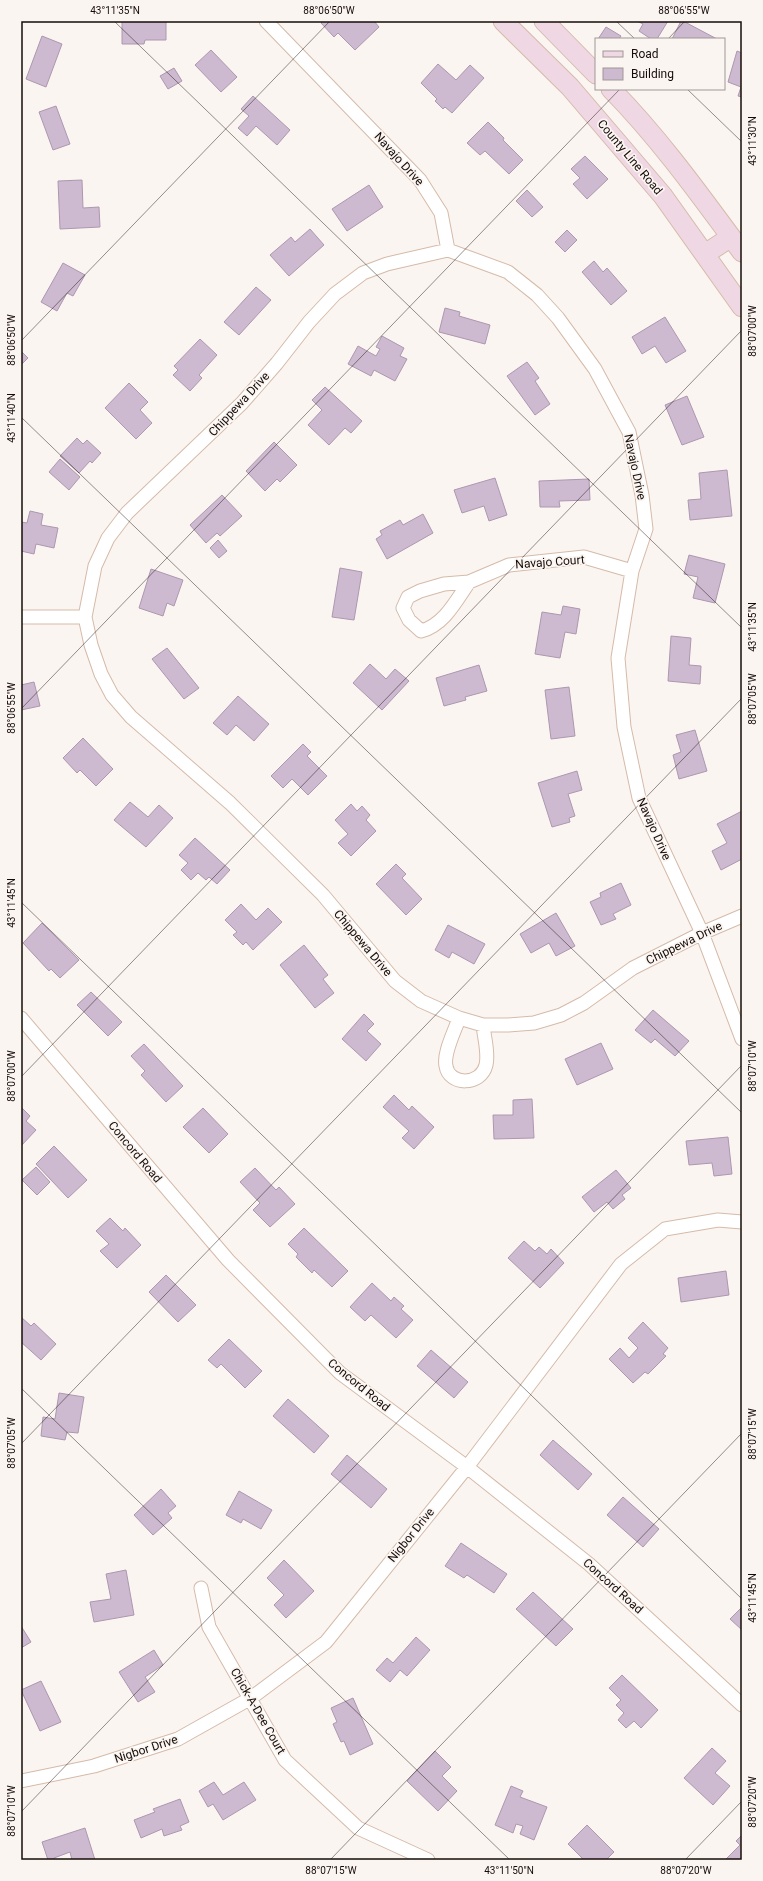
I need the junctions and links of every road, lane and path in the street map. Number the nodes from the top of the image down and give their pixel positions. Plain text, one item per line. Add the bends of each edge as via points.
1 (266, 21) edge
2 (503, 21) edge
3 (544, 21) edge
4 (595, 73) edge
5 (612, 90) edge
6 (737, 245) edge
7 (448, 250) junction
8 (705, 254) junction
9 (742, 307) edge
10 (632, 571) junction
11 (469, 582) junction
12 (21, 617) edge
13 (85, 617) junction
14 (742, 916) edge
15 (702, 933) junction
16 (21, 1018) edge
17 (459, 1018) junction
18 (483, 1025) junction
19 (742, 1039) edge
20 (742, 1222) edge
21 (467, 1467) junction
22 (201, 1588) dead end
23 (251, 1698) junction
24 (742, 1705) edge
25 (21, 1780) edge
26 (428, 1860) edge

1 - 7 street, Navajo Drive via 420,180 441,213
2 - 8 main road, County Line Road via 575,93 663,196
3 - 4 main road
5 - 6 main road via 634,112 681,169
6 - 8 main road
7 - 10 street, Navajo Drive via 508,272 537,295 558,318 595,369 629,432 642,495 646,529
7 - 13 street, Chippewa Drive via 387,264 363,273 335,294 242,403 126,513 108,538 95,566
8 - 9 main road, County Line Road
10 - 11 street, Navajo Court via 584,557 508,565
10 - 15 street, Navajo Drive via 618,658 624,727 639,798
11 - 11 street, Navajo Court via 444,584 408,597 404,608 409,620 421,631 430,629 442,621
12 - 13 street
13 - 17 street, Chippewa Drive via 91,646 101,674 112,695 131,717 230,804 323,895 395,981 421,1001
14 - 15 street, Chippewa Drive
15 - 18 street, Chippewa Drive via 633,968 584,1003 561,1015 534,1023
15 - 19 street, Navajo Drive
16 - 21 street, Concord Road via 239,1272 340,1373
17 - 18 street, Chippewa Drive
17 - 18 street via 445,1057 446,1067 451,1076 461,1081 476,1079 486,1064
20 - 21 street, Nigbor Drive via 718,1220 665,1229 621,1264
21 - 23 street, Nigbor Drive via 326,1642
21 - 24 street, Concord Road via 589,1564
22 - 23 street, Chick-A-Dee Court via 209,1627
23 - 25 street, Nigbor Drive via 178,1739 94,1766
23 - 26 street, Chick-A-Dee Court via 285,1760 358,1828

